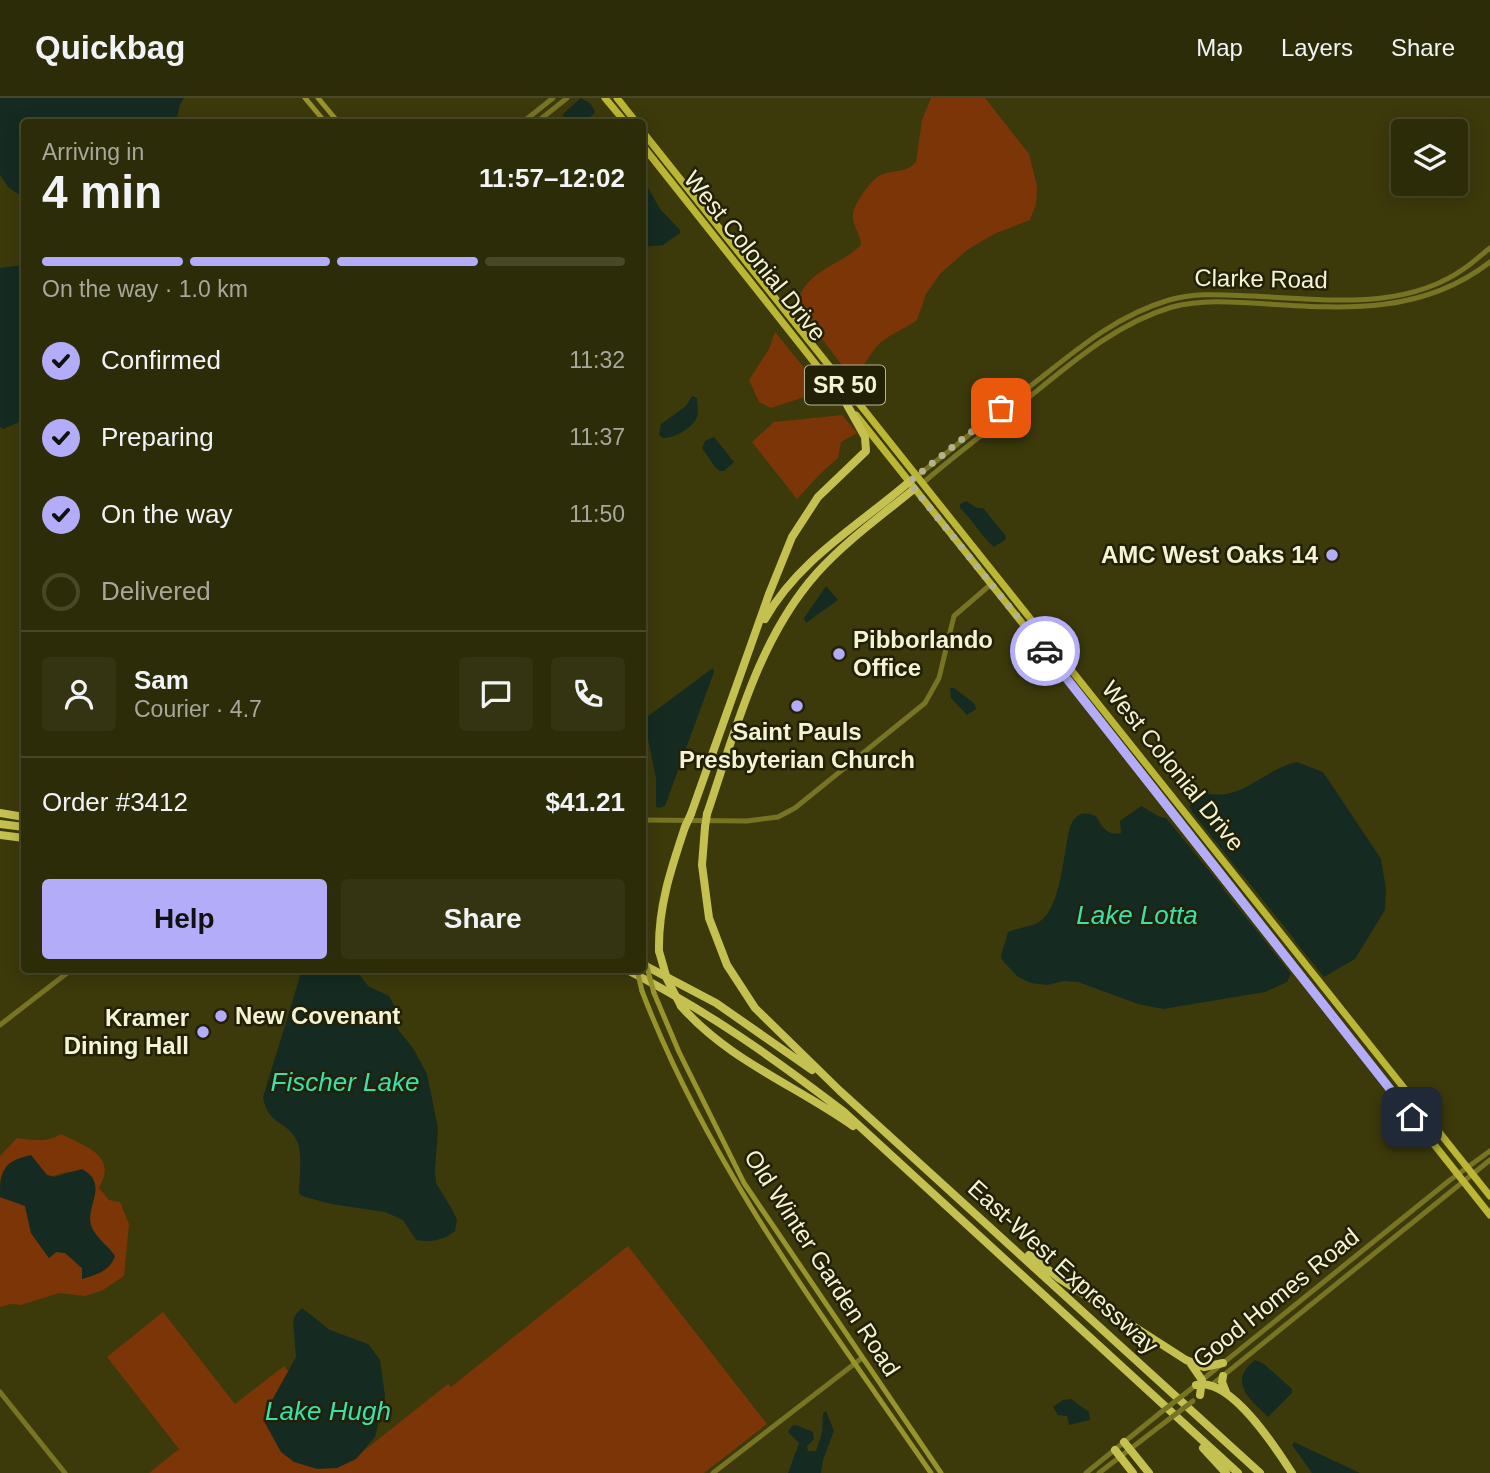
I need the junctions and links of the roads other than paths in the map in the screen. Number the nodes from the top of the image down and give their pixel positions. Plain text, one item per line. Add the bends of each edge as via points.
1 (318, 98) edge
2 (553, 98) edge
3 (567, 98) edge
4 (605, 98) edge
5 (617, 98) edge
6 (308, 99) edge
7 (323, 119) edge
8 (336, 119) edge
9 (527, 119) edge
10 (541, 119) edge
11 (622, 119) edge
12 (634, 119) edge
13 (646, 136) edge
14 (646, 150) edge
15 (1490, 248) edge
16 (1490, 262) edge
17 (846, 403) junction
18 (917, 476) junction
19 (923, 483) junction
20 (912, 486) junction
21 (980, 571) junction
22 (997, 578) junction
23 (990, 585) junction
24 (1007, 590) junction
25 (755, 636) junction
26 (0, 813) edge
27 (21, 816) edge
28 (646, 820) edge
29 (0, 824) edge
30 (21, 827) edge
31 (0, 835) edge
32 (21, 838) edge
33 (646, 963) edge
34 (646, 966) edge
35 (67, 973) edge
36 (632, 973) edge
37 (638, 973) edge
38 (1320, 982) junction
39 (1311, 990) junction
40 (0, 1025) edge
41 (1385, 1082) junction
42 (840, 1091) junction
43 (1411, 1097) junction
44 (1490, 1151) edge
45 (889, 1153) junction
46 (1490, 1160) edge
47 (1470, 1171) junction
48 (1461, 1178) junction
49 (1490, 1196) edge
50 (1490, 1215) edge
51 (1001, 1236) junction
52 (862, 1358) junction
53 (1186, 1360) junction
54 (856, 1363) junction
55 (1223, 1363) junction
56 (1223, 1376) junction
57 (1200, 1383) junction
58 (1212, 1385) junction
59 (0, 1392) edge
60 (1227, 1394) junction
61 (1196, 1398) junction
62 (1160, 1403) junction
63 (1127, 1446) junction
64 (1118, 1453) junction
65 (65, 1473) edge
66 (713, 1473) edge
67 (931, 1473) edge
68 (941, 1473) edge
69 (1086, 1473) edge
70 (1099, 1473) edge
71 (1133, 1473) edge
72 (1149, 1473) edge
73 (1226, 1473) edge
74 (1238, 1473) edge
75 (1261, 1473) edge
76 (1292, 1473) edge

1 - 8 main road
2 - 9 street
3 - 10 street
4 - 11 highway
5 - 12 highway
6 - 7 main road
13 - 18 highway, West Colonial Drive / SR 50
14 - 17 highway, West Colonial Drive / SR 50
15 - 18 street, Clarke Road via 1450,277 1392,297 1195,295 1146,308 1089,340
16 - 19 street, Clarke Road via 1444,289 1395,304 1350,308 1206,303 1181,305 1147,317 1092,349
17 - 20 highway, West Colonial Drive / SR 50
17 - 25 highway via 865,437 866,451 826,488 800,523
18 - 19 highway, West Colonial Drive / SR 50
18 - 20 highway, Clarke Road
19 - 20 highway, Clarke Road
19 - 22 highway, West Colonial Drive / SR 50
20 - 21 highway, West Colonial Drive / SR 50
20 - 25 highway via 800,570
20 - 42 highway, bridge via 817,573 787,614 750,691 705,827 704,893 727,965 755,1008
21 - 22 highway
21 - 23 highway, West Colonial Drive / SR 50
22 - 24 highway, West Colonial Drive / SR 50
23 - 24 highway
23 - 28 street via 954,616 939,678 925,703 795,808 768,820
23 - 39 highway, West Colonial Drive / SR 50
24 - 38 highway, West Colonial Drive / SR 50
25 - 45 highway, bridge via 662,901 659,951 681,1006 697,1024 721,1045 840,1116
26 - 27 highway
29 - 30 highway
31 - 32 highway
33 - 52 main road, Old Winter Garden Road, bridge via 679,1052 744,1183
34 - 42 highway via 716,1003
35 - 40 street
36 - 45 highway via 716,1019 782,1064
37 - 54 main road, Old Winter Garden Road, bridge via 698,1112 736,1184
38 - 39 highway
38 - 43 highway, West Colonial Drive / SR 50
39 - 41 highway, West Colonial Drive / SR 50
41 - 43 highway
41 - 48 highway, West Colonial Drive / SR 50
42 - 51 highway, East-West Expressway
43 - 47 highway, West Colonial Drive / SR 50
44 - 47 street, Good Homes Road
45 - 62 highway, East-West Expressway
46 - 47 street, Good Homes Road
47 - 48 street, Good Homes Road
47 - 49 highway, West Colonial Drive / SR 50
48 - 50 highway, West Colonial Drive / SR 50
48 - 55 street, Good Homes Road
48 - 56 street, Good Homes Road
51 - 53 highway
51 - 75 highway, East-West Expressway
52 - 54 street
52 - 68 main road, Old Winter Garden Road
53 - 55 highway via 1204,1367
53 - 57 highway via 1197,1370
54 - 66 street
54 - 67 main road, Old Winter Garden Road
55 - 57 street, Good Homes Road
56 - 58 street, Good Homes Road
56 - 60 highway
57 - 58 highway
57 - 61 highway
57 - 63 street, Good Homes Road, bridge
58 - 60 highway
58 - 61 street, Good Homes Road
59 - 65 street
60 - 76 highway via 1266,1434
61 - 63 street, Good Homes Road, bridge
62 - 73 highway
62 - 74 highway, East-West Expressway
63 - 64 street, Good Homes Road
63 - 72 highway
64 - 69 street, Good Homes Road
64 - 70 street, Good Homes Road
64 - 71 highway

